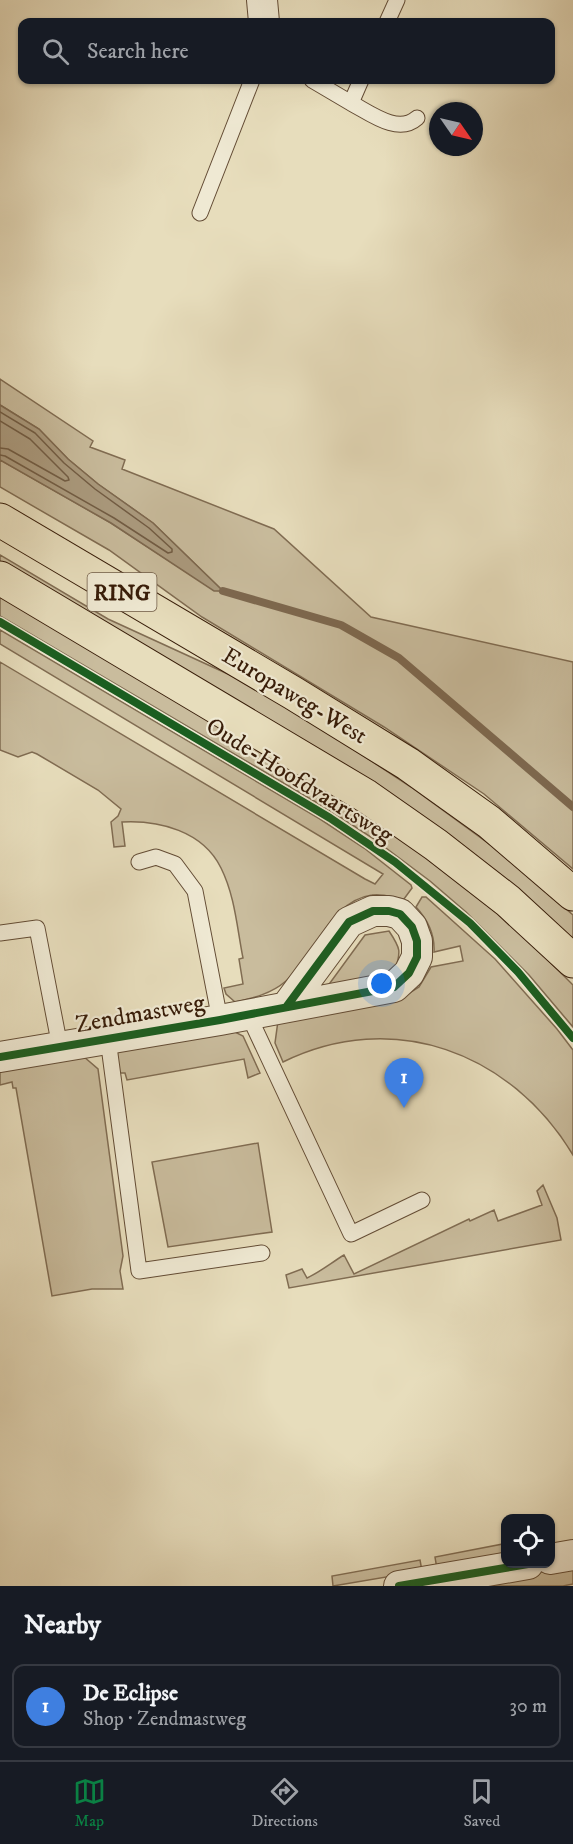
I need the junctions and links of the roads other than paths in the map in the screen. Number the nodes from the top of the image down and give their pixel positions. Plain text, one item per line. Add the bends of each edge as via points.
1 (262, 0) edge
2 (397, 0) edge
3 (264, 18) edge
4 (389, 18) edge
5 (250, 84) edge
6 (319, 84) edge
7 (359, 84) edge
8 (351, 103) junction
9 (417, 118) dead end
10 (200, 213) dead end
11 (0, 520) edge
12 (0, 578) edge
13 (139, 862) dead end
14 (573, 894) edge
15 (0, 933) edge
16 (573, 961) edge
17 (287, 1006) dead end
18 (234, 1017) junction
19 (108, 1038) junction
20 (60, 1047) junction
21 (0, 1057) edge
22 (422, 1200) dead end
23 (262, 1253) dead end
24 (573, 1555) edge
25 (555, 1558) edge
26 (501, 1568) edge
27 (399, 1586) edge

1 - 3 street
2 - 4 lane
5 - 10 lane
6 - 8 lane
7 - 8 lane
8 - 9 lane via 396,125 410,124
11 - 14 main road, Europaweg-West / RING via 408,764 489,822
12 - 16 main road, Europaweg-West / RING via 366,796 436,844 508,901
13 - 18 lane via 156,857 175,864 195,891
15 - 20 lane via 37,928
17 - 18 street, Zendmastweg
18 - 19 street, Zendmastweg
18 - 22 lane via 351,1234
19 - 20 street, Zendmastweg
19 - 23 lane via 139,1271
20 - 21 street, Zendmastweg
24 - 25 street
26 - 27 street

